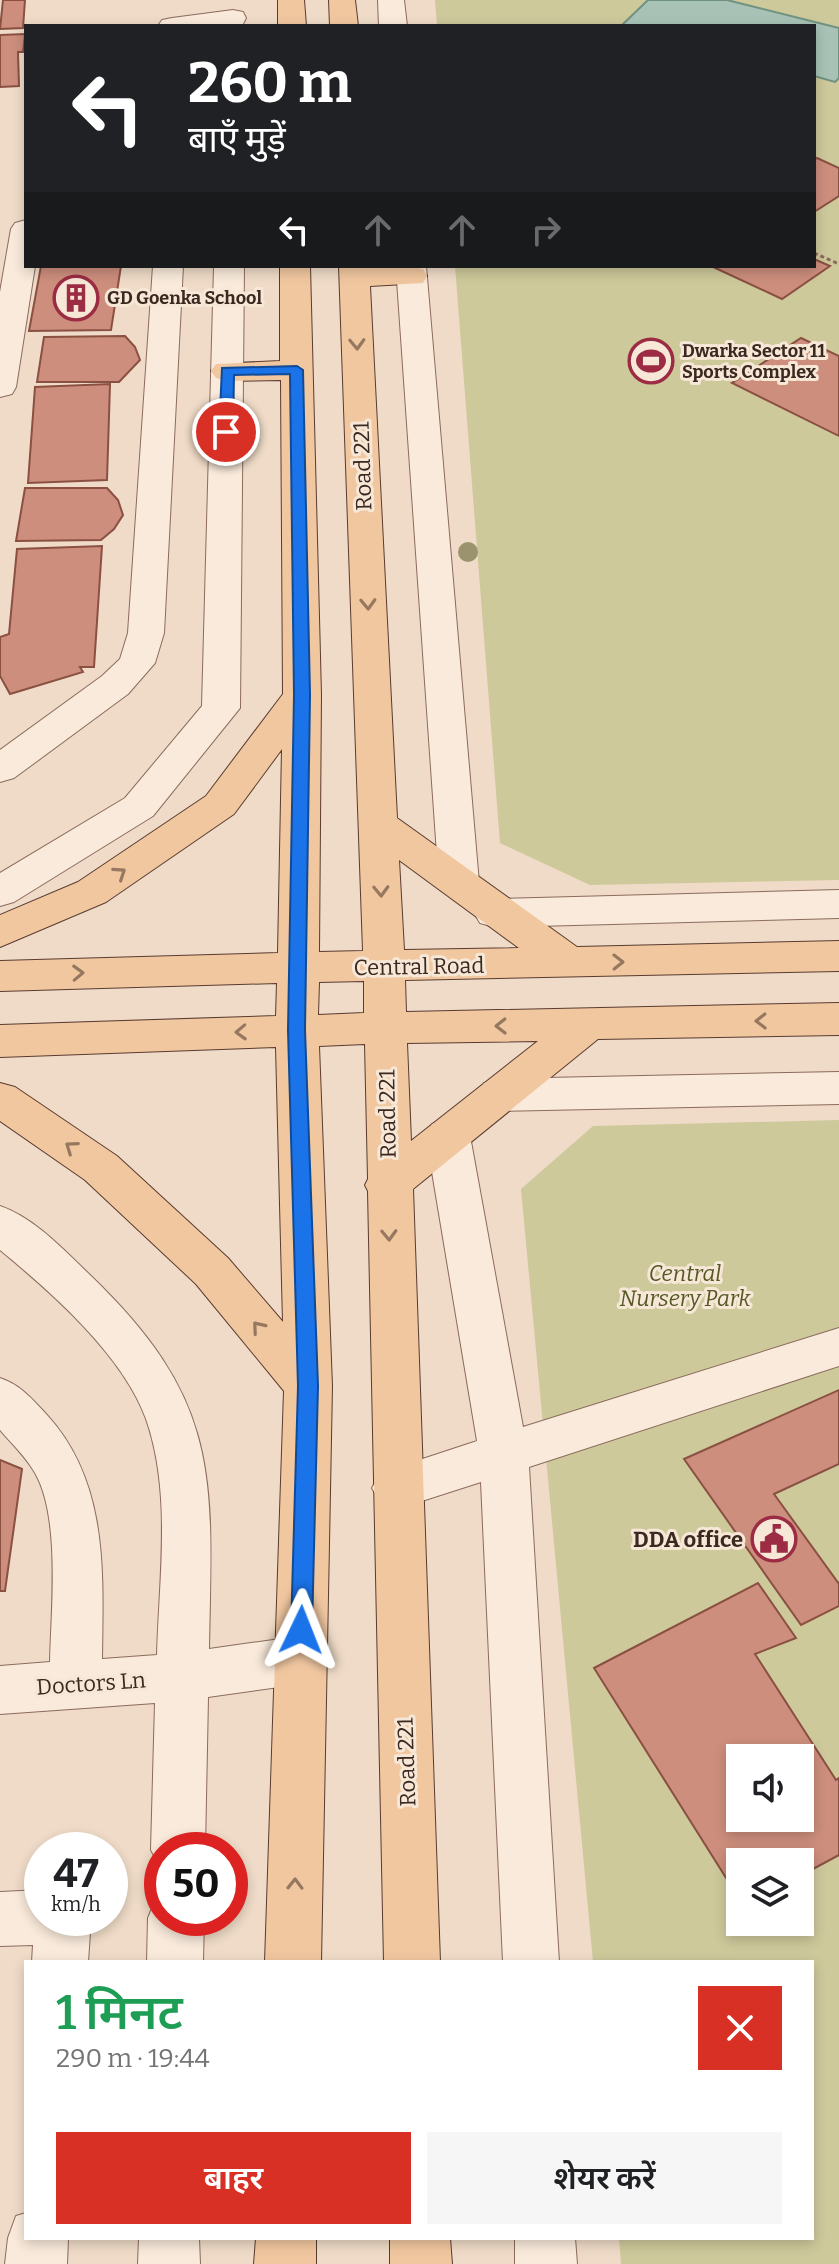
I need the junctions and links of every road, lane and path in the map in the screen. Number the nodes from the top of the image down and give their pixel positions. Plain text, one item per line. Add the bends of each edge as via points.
1 (291, 0) edge
2 (342, 0) edge
3 (391, 0) edge
4 (233, 15) edge
5 (184, 24) edge
6 (292, 24) edge
7 (344, 24) edge
8 (393, 24) edge
9 (24, 241) edge
10 (816, 254) edge
11 (839, 264) edge
12 (168, 268) edge
13 (229, 268) edge
14 (295, 268) edge
15 (412, 271) edge
16 (354, 272) edge
17 (297, 370) junction
18 (227, 371) junction
19 (0, 387) edge
20 (302, 695) junction
21 (0, 769) edge
22 (378, 824) junction
23 (459, 883) junction
24 (0, 892) edge
25 (839, 904) edge
26 (494, 913) junction
27 (0, 932) edge
28 (839, 956) edge
29 (571, 963) junction
30 (296, 966) junction
31 (384, 967) junction
32 (0, 976) edge
33 (839, 1019) edge
34 (588, 1024) junction
35 (386, 1028) junction
36 (297, 1030) junction
37 (0, 1041) edge
38 (839, 1088) edge
39 (499, 1095) junction
40 (0, 1099) edge
41 (448, 1136) junction
42 (387, 1185) junction
43 (0, 1224) edge
44 (839, 1347) edge
45 (308, 1386) junction
46 (0, 1398) edge
47 (504, 1455) junction
48 (397, 1488) junction
49 (301, 1660) junction
50 (182, 1677) junction
51 (76, 1682) junction
52 (0, 1690) edge
53 (178, 1832) edge
54 (24, 1918) edge
55 (0, 1919) edge
56 (62, 1936) edge
57 (176, 1936) edge
58 (60, 1960) edge
59 (175, 1960) edge
60 (293, 1960) edge
61 (412, 1960) edge
62 (531, 1960) edge
63 (38, 2240) edge
64 (169, 2240) edge
65 (286, 2240) edge
66 (420, 2240) edge
67 (545, 2240) edge
68 (36, 2264) edge
69 (169, 2264) edge
70 (285, 2264) edge
71 (421, 2264) edge
72 (546, 2264) edge

1 - 6 main road
2 - 7 main road
3 - 8 street
4 - 5 street
9 - 19 street
10 - 11 path
12 - 21 street via 146,633 137,663
13 - 18 street
14 - 17 main road
15 - 16 main road
15 - 23 street
16 -> 22 main road, Road 221
17 - 18 main road
17 - 20 main road
18 - 24 street via 221,708 139,807
27 -> 20 main road via 92,892 220,805
20 - 30 main road
22 - 23 main road
22 -> 31 main road, Road 221
23 - 26 main road
25 - 26 street
26 - 29 main road
29 -> 28 main road, Central Road
29 - 31 main road, Central Road
30 - 31 main road, Central Road
32 -> 30 main road, Central Road
30 - 36 main road
31 - 35 main road, Road 221
33 -> 34 main road
34 -> 35 main road
34 - 39 main road
35 - 36 main road
35 - 42 main road, Road 221
36 -> 37 main road
36 - 45 main road
38 - 39 street
39 - 41 main road
45 -> 40 main road via 201,1261 101,1168
41 - 42 main road
41 - 47 street
42 -> 48 main road, Road 221
43 - 50 street via 109,1328 158,1390 178,1442 186,1508
44 - 47 street
45 - 49 main road
46 - 51 street via 45,1447 63,1479 75,1548
47 - 48 street
47 - 62 street
48 - 61 main road, Road 221
49 - 50 street, Doctors Ln
60 -> 49 main road
50 - 51 street, Doctors Ln
50 - 53 street
51 - 52 street, Doctors Ln
54 - 55 street
56 - 58 street
57 - 59 street
63 - 68 street
64 - 69 street
65 - 70 main road
66 - 71 main road
67 - 72 street

